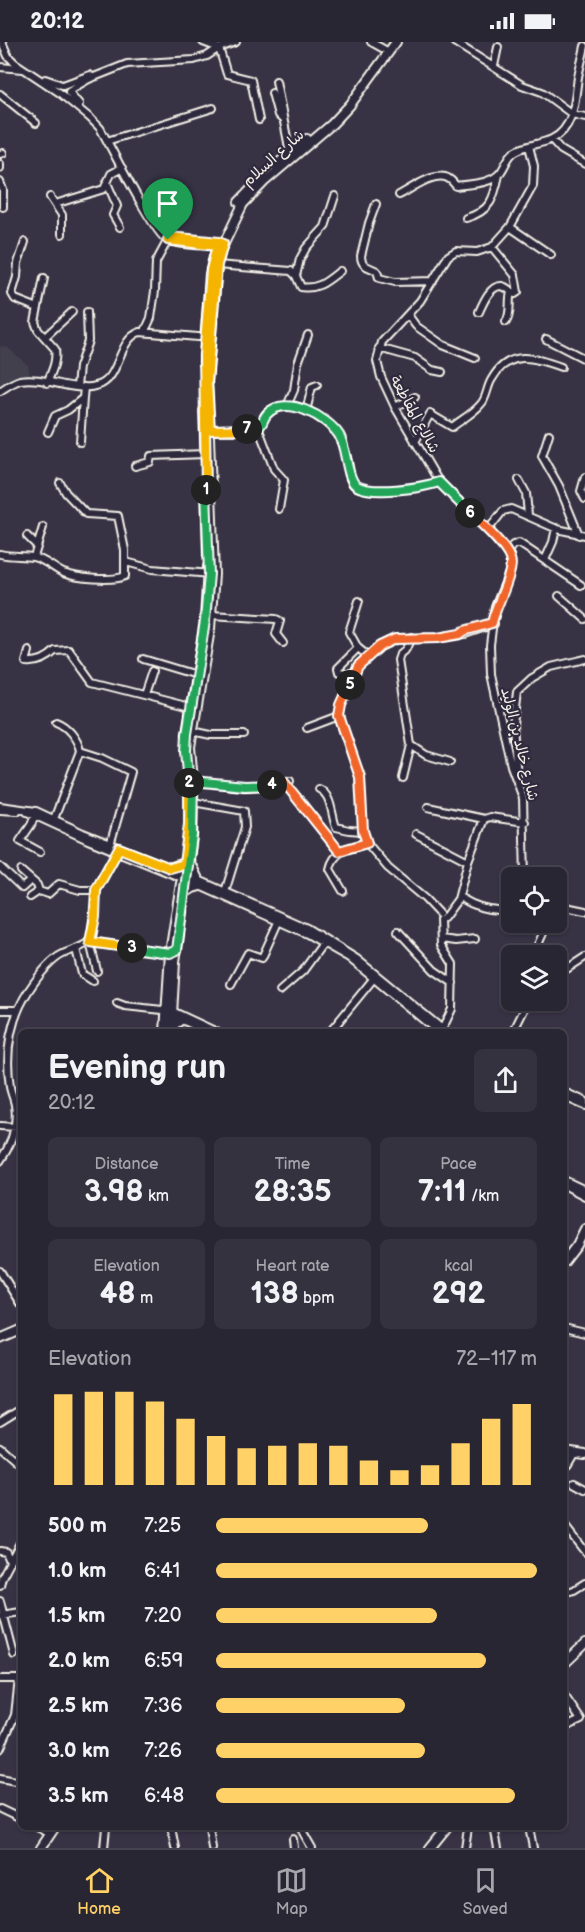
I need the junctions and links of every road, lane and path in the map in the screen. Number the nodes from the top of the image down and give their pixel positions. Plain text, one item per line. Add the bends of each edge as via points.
1 (3, 42) edge
2 (202, 42) edge
3 (236, 42) edge
4 (371, 42) edge
5 (396, 42) edge
6 (454, 42) edge
7 (585, 45) edge
8 (388, 47) edge
9 (498, 47) dead end
10 (219, 48) junction
11 (157, 62) junction
12 (494, 66) junction
13 (0, 67) edge
14 (23, 69) junction
15 (276, 81) dead end
16 (62, 85) junction
17 (70, 91) junction
18 (272, 93) dead end
19 (0, 94) edge
20 (61, 94) junction
21 (213, 108) dead end
22 (572, 114) junction
23 (585, 117) edge
24 (259, 120) dead end
25 (283, 120) junction
26 (36, 123) dead end
27 (110, 140) junction
28 (552, 140) junction
29 (529, 146) junction
30 (290, 153) junction
31 (585, 164) edge
32 (122, 168) junction
33 (500, 174) junction
34 (0, 182) edge
35 (108, 185) junction
36 (399, 195) dead end
37 (335, 196) dead end
38 (50, 197) dead end
39 (55, 204) junction
40 (376, 204) dead end
41 (3, 207) dead end
42 (466, 218) dead end
43 (120, 227) dead end
44 (510, 227) junction
45 (62, 234) dead end
46 (169, 238) junction
47 (25, 242) dead end
48 (219, 244) junction
49 (492, 247) junction
50 (551, 255) dead end
51 (217, 265) junction
52 (340, 271) dead end
53 (296, 276) junction
54 (44, 278) dead end
55 (433, 280) junction
56 (511, 292) junction
57 (38, 308) junction
58 (72, 312) dead end
59 (87, 312) dead end
60 (479, 312) dead end
61 (408, 315) junction
62 (506, 322) dead end
63 (145, 331) junction
64 (308, 335) dead end
65 (45, 338) junction
66 (208, 338) junction
67 (546, 339) dead end
68 (379, 348) junction
69 (475, 358) dead end
70 (585, 359) edge
71 (561, 367) dead end
72 (442, 372) dead end
73 (47, 383) junction
74 (317, 384) dead end
75 (80, 387) junction
76 (0, 392) edge
77 (415, 397) dead end
78 (83, 398) junction
79 (287, 406) junction
80 (395, 407) junction
81 (306, 411) junction
82 (258, 427) junction
83 (207, 430) junction
84 (48, 432) dead end
85 (549, 434) dead end
86 (80, 442) dead end
87 (415, 442) junction
88 (205, 454) junction
89 (135, 466) dead end
90 (585, 477) edge
91 (519, 480) dead end
92 (439, 482) junction
93 (60, 483) dead end
94 (585, 499) edge
95 (279, 509) dead end
96 (528, 515) junction
97 (43, 527) dead end
98 (555, 528) junction
99 (488, 530) junction
100 (582, 535) edge
101 (27, 536) dead end
102 (36, 544) junction
103 (507, 552) junction
104 (0, 554) edge
105 (34, 557) junction
106 (545, 560) junction
107 (126, 562) junction
108 (211, 574) junction
109 (581, 585) dead end
110 (560, 596) dead end
111 (359, 602) dead end
112 (211, 615) junction
113 (585, 619) edge
114 (493, 624) junction
115 (411, 637) junction
116 (283, 643) dead end
117 (358, 648) junction
118 (29, 651) dead end
119 (369, 656) junction
120 (585, 658) edge
121 (143, 659) dead end
122 (152, 670) dead end
123 (354, 674) junction
124 (196, 675) junction
125 (144, 695) junction
126 (190, 707) junction
127 (339, 716) junction
128 (56, 722) dead end
129 (308, 728) dead end
130 (192, 731) junction
131 (244, 735) dead end
132 (411, 745) junction
133 (80, 751) junction
134 (450, 762) dead end
135 (403, 778) dead end
136 (193, 781) junction
137 (517, 781) junction
138 (319, 789) dead end
139 (193, 802) junction
140 (428, 807) dead end
141 (0, 808) edge
142 (35, 814) junction
143 (54, 819) junction
144 (484, 819) junction
145 (525, 822) junction
146 (363, 831) junction
147 (416, 834) dead end
148 (367, 843) junction
149 (110, 844) junction
150 (118, 850) junction
151 (339, 851) junction
152 (40, 852) dead end
153 (187, 861) junction
154 (468, 861) junction
155 (0, 867) edge
156 (525, 867) edge
157 (170, 868) junction
158 (21, 871) dead end
159 (185, 877) junction
160 (31, 880) junction
161 (200, 883) junction
162 (96, 890) junction
163 (39, 891) junction
164 (343, 891) dead end
165 (225, 892) junction
166 (185, 893) junction
167 (30, 897) dead end
168 (458, 899) junction
169 (567, 907) edge
170 (501, 910) edge
171 (585, 910) edge
172 (441, 917) junction
173 (279, 920) junction
174 (398, 931) dead end
175 (441, 939) junction
176 (475, 939) dead end
177 (325, 941) junction
178 (90, 942) junction
179 (76, 949) junction
180 (173, 951) junction
181 (585, 957) edge
182 (567, 969) edge
183 (97, 971) dead end
184 (375, 977) junction
185 (93, 981) dead end
186 (453, 983) junction
187 (231, 984) dead end
188 (280, 991) dead end
189 (117, 1003) dead end
190 (0, 1010) edge
191 (18, 1010) junction
192 (524, 1011) edge
193 (170, 1013) junction
194 (181, 1020) junction
195 (169, 1029) edge
196 (170, 1029) edge
197 (200, 1029) edge
198 (210, 1029) edge
199 (332, 1029) edge
200 (440, 1029) edge
201 (443, 1029) edge
202 (514, 1029) edge
203 (0, 1056) edge
204 (9, 1058) junction
205 (567, 1093) edge
206 (567, 1098) edge
207 (585, 1101) edge
208 (585, 1106) edge
209 (0, 1126) edge
210 (16, 1127) junction
211 (0, 1161) edge
212 (567, 1181) edge
213 (567, 1187) edge
214 (585, 1190) edge
215 (585, 1196) edge
216 (585, 1230) edge
217 (567, 1258) edge
218 (0, 1271) edge
219 (8, 1285) junction
220 (0, 1287) edge
221 (18, 1300) edge
222 (567, 1328) edge
223 (18, 1331) edge
224 (585, 1331) edge
225 (0, 1339) edge
226 (18, 1410) edge
227 (0, 1422) edge
228 (0, 1447) edge
229 (567, 1452) edge
230 (574, 1454) junction
231 (585, 1454) edge
232 (18, 1463) dead end
233 (567, 1466) edge
234 (574, 1483) dead end
235 (585, 1489) edge
236 (567, 1529) edge
237 (18, 1546) edge
238 (0, 1551) edge
239 (585, 1552) edge
240 (10, 1561) junction
241 (1, 1577) edge
242 (585, 1583) edge
243 (0, 1585) edge
244 (567, 1592) edge
245 (0, 1601) edge
246 (18, 1612) edge
247 (2, 1615) edge
248 (585, 1639) edge
249 (585, 1644) edge
250 (14, 1655) dead end
251 (567, 1655) edge
252 (567, 1661) edge
253 (0, 1679) edge
254 (18, 1679) edge
255 (18, 1693) edge
256 (567, 1699) edge
257 (567, 1727) edge
258 (0, 1749) edge
259 (0, 1778) edge
260 (18, 1781) edge
261 (0, 1809) edge
262 (18, 1818) edge
263 (106, 1830) edge
264 (172, 1830) edge
265 (209, 1830) edge
266 (302, 1830) edge
267 (440, 1830) edge
268 (445, 1830) edge
269 (468, 1830) edge
270 (495, 1830) edge
271 (530, 1830) edge
272 (53, 1831) edge
273 (293, 1839) dead end
274 (41, 1848) edge
275 (104, 1848) edge
276 (176, 1848) edge
277 (212, 1848) edge
278 (294, 1848) edge
279 (312, 1848) edge
280 (425, 1848) edge
281 (430, 1848) edge
282 (465, 1848) edge
283 (498, 1848) edge
284 (533, 1848) edge

1 - 14 street via 8,56
1 - 16 street via 18,62
2 - 10 street
3 - 10 street
4 - 8 street
5 - 8 main road, شارع السلام
6 - 12 street
7 - 22 street
8 - 30 main road, شارع السلام via 346,103
8 - 48 main road, شارع السلام via 362,90 243,204
9 - 12 street
10 - 11 street via 195,60
10 - 24 street via 226,73 252,81
11 - 16 street via 127,61
11 - 17 street via 127,64
12 - 22 street via 522,85 542,92
13 - 14 street
14 - 20 street
15 - 25 street
16 - 17 street
16 - 20 street
17 - 20 street
17 - 27 street via 75,101 98,120
18 - 25 street
19 - 26 street
20 - 32 street via 96,123
21 - 27 street
22 - 23 street
22 - 28 street
25 - 30 street
27 - 46 street
28 - 29 street
28 - 31 street
29 - 33 street via 512,154
29 - 44 street via 533,186
30 - 48 main road, شارع السلام via 247,192
32 - 35 street via 111,174
32 - 46 street via 162,235
33 - 36 street via 491,180 456,186 443,176
33 - 42 street via 489,205
34 - 41 street
35 - 39 street
35 - 43 street via 117,206 113,215
37 - 53 street via 325,228 306,248
38 - 39 street
39 - 45 street via 62,215
40 - 55 street via 361,256 365,266 377,272 379,278 395,282
44 - 49 street
44 - 50 street
46 - 48 street
46 - 63 street via 156,262 151,318
47 - 57 street via 12,294
48 - 51 main road, شارع السلام
48 - 66 main road, شارع السلام via 211,270
49 - 55 street via 451,253
49 - 56 street via 515,275 518,293
51 - 53 street via 291,271
51 - 66 main road, شارع السلام
52 - 53 street via 322,285 310,288 301,287
54 - 57 street
55 - 61 street
56 - 60 street via 503,287 494,289 484,298
56 - 62 street
57 - 65 street via 36,325
58 - 65 street
59 - 75 street via 88,341 79,368
61 - 68 street
61 - 69 street via 416,326 443,345
63 - 66 street
63 - 75 street via 129,337 106,381
64 - 79 street
65 - 73 street via 56,356
66 - 83 main road, شارع السلام
67 - 70 street
68 - 72 street via 415,358
68 - 80 street, شالاع المقاطعة via 379,369
71 - 87 street via 539,359 505,361 492,378 482,404 452,428 430,414
73 - 75 street
73 - 76 street via 19,380
74 - 81 street via 312,387
75 - 78 street
77 - 80 street
78 - 84 street via 55,416
78 - 86 street
79 - 81 street
79 - 82 street via 267,413
80 - 87 street, شالاع المقاطعة
81 - 92 street via 338,434 350,478 358,487 424,487
82 - 83 street
82 - 95 street via 274,469 284,480
83 - 88 main road, شارع السلام
83 - 108 main road, شارع السلام
85 - 100 street via 542,456
87 - 92 street, شالاع المقاطعة
88 - 89 street via 151,456 150,462
88 - 108 main road, شارع السلام
90 - 94 street via 581,491
91 - 96 street via 526,493
92 - 99 street, شالاع المقاطعة
93 - 107 street via 86,514 118,516
96 - 98 street
96 - 99 street via 506,510
97 - 102 street
98 - 100 street
98 - 106 street via 554,542
99 - 103 street
101 - 102 street
102 - 105 street
103 - 106 street via 519,543
103 - 114 street, شارع خالد بن الوليد via 511,565
104 - 105 street
105 - 107 street via 65,573 97,578 121,578
106 - 109 street
107 - 108 street via 152,569
108 - 112 main road, شارع السلام
108 - 124 main road, شارع السلام
110 - 113 street
111 - 117 street via 350,632
112 - 116 street via 276,619 280,621 276,634
112 - 130 main road, شارع السلام
114 - 115 street via 430,639
114 - 137 street, شارع خالد بن الوليد via 493,689
115 - 119 street via 395,639
115 - 132 street via 398,660
117 - 119 street
117 - 123 street via 338,668 339,672
118 - 125 street via 26,662 33,663 55,651 69,650 92,682
119 - 123 street
120 - 137 street via 551,667 517,692 513,725
121 - 124 street
122 - 125 street
123 - 127 street
124 - 126 main road, شارع السلام
125 - 126 street
126 - 153 main road, شارع السلام via 186,751
127 - 129 street
127 - 146 street via 360,777
128 - 133 street via 73,737
130 - 131 street
130 - 136 main road, شارع السلام
132 - 134 street via 426,755
132 - 135 street
133 - 143 street
133 - 149 street via 131,772
136 - 139 main road, شارع السلام
136 - 151 street via 245,786 287,782
137 - 145 street, شارع خالد بن الوليد
138 - 146 street via 329,801 336,826
139 - 153 main road, شارع السلام
139 - 165 street via 244,811 245,827
140 - 144 street
141 - 142 street
141 - 143 street via 30,808
142 - 150 street
142 - 152 street via 20,841
143 - 149 street
144 - 145 street
144 - 154 street
145 - 156 street, شارع خالد بن الوليد
146 - 148 street
147 - 154 street
148 - 151 street
148 - 172 street
149 - 150 street
150 - 157 street
150 - 159 street
150 - 162 street
151 - 164 street via 330,870
153 - 157 main road
153 - 159 main road, شارع السلام
153 - 161 main road
154 - 168 street
155 - 160 street via 22,888
157 - 159 street
158 - 160 street
159 - 161 street
159 - 166 main road, شارع السلام
159 - 180 main road, شارع السلام
160 - 163 street
161 - 165 street
161 - 166 main road
161 - 173 street
162 - 163 street via 59,884 48,894
162 - 178 street
163 - 167 street
165 - 177 street via 285,918
166 - 180 main road, شارع السلام
168 - 170 street
168 - 172 street
169 - 171 street
172 - 175 street
173 - 177 street
173 - 187 street via 262,958 249,953
174 - 186 street via 434,970
175 - 176 street
175 - 186 street via 453,964
177 - 184 street via 357,959
177 - 188 street via 303,970
178 - 179 street
178 - 180 street
178 - 183 street
179 - 185 street via 82,974
179 - 191 street via 52,962
180 - 193 main road, شارع السلام
181 - 182 street
184 - 199 street
184 - 200 street
186 - 201 street via 452,1009
189 - 193 street
190 - 191 street
191 - 204 street
192 - 202 street
193 - 194 street
193 - 195 main road, شارع السلام
193 - 198 street
194 - 196 main road
194 - 197 street
203 - 204 street
204 - 210 street
205 - 207 street
206 - 208 street
209 - 210 street
210 - 211 street
212 - 214 street
213 - 215 street
216 - 217 main road
218 - 219 street
219 - 220 street
219 - 221 street
222 - 224 street
223 - 225 main road
226 - 227 street
228 - 232 street
229 - 230 main road
230 - 231 main road
230 - 233 street
234 - 235 street
236 - 239 street
237 - 240 street
238 - 240 street via 6,1552
240 - 241 street
241 - 243 street
242 - 244 street
245 - 247 street
246 - 247 street
247 - 250 street
248 - 251 main road
249 - 252 main road
253 - 254 street
255 - 258 street via 15,1715
256 - 257 street via 581,1720
259 - 260 street
261 - 262 street
263 - 275 street
264 - 276 street
265 - 277 street
266 - 279 street
267 - 280 main road
268 - 281 main road
269 - 282 street
270 - 283 street
271 - 284 street
272 - 274 main road
273 - 278 street

